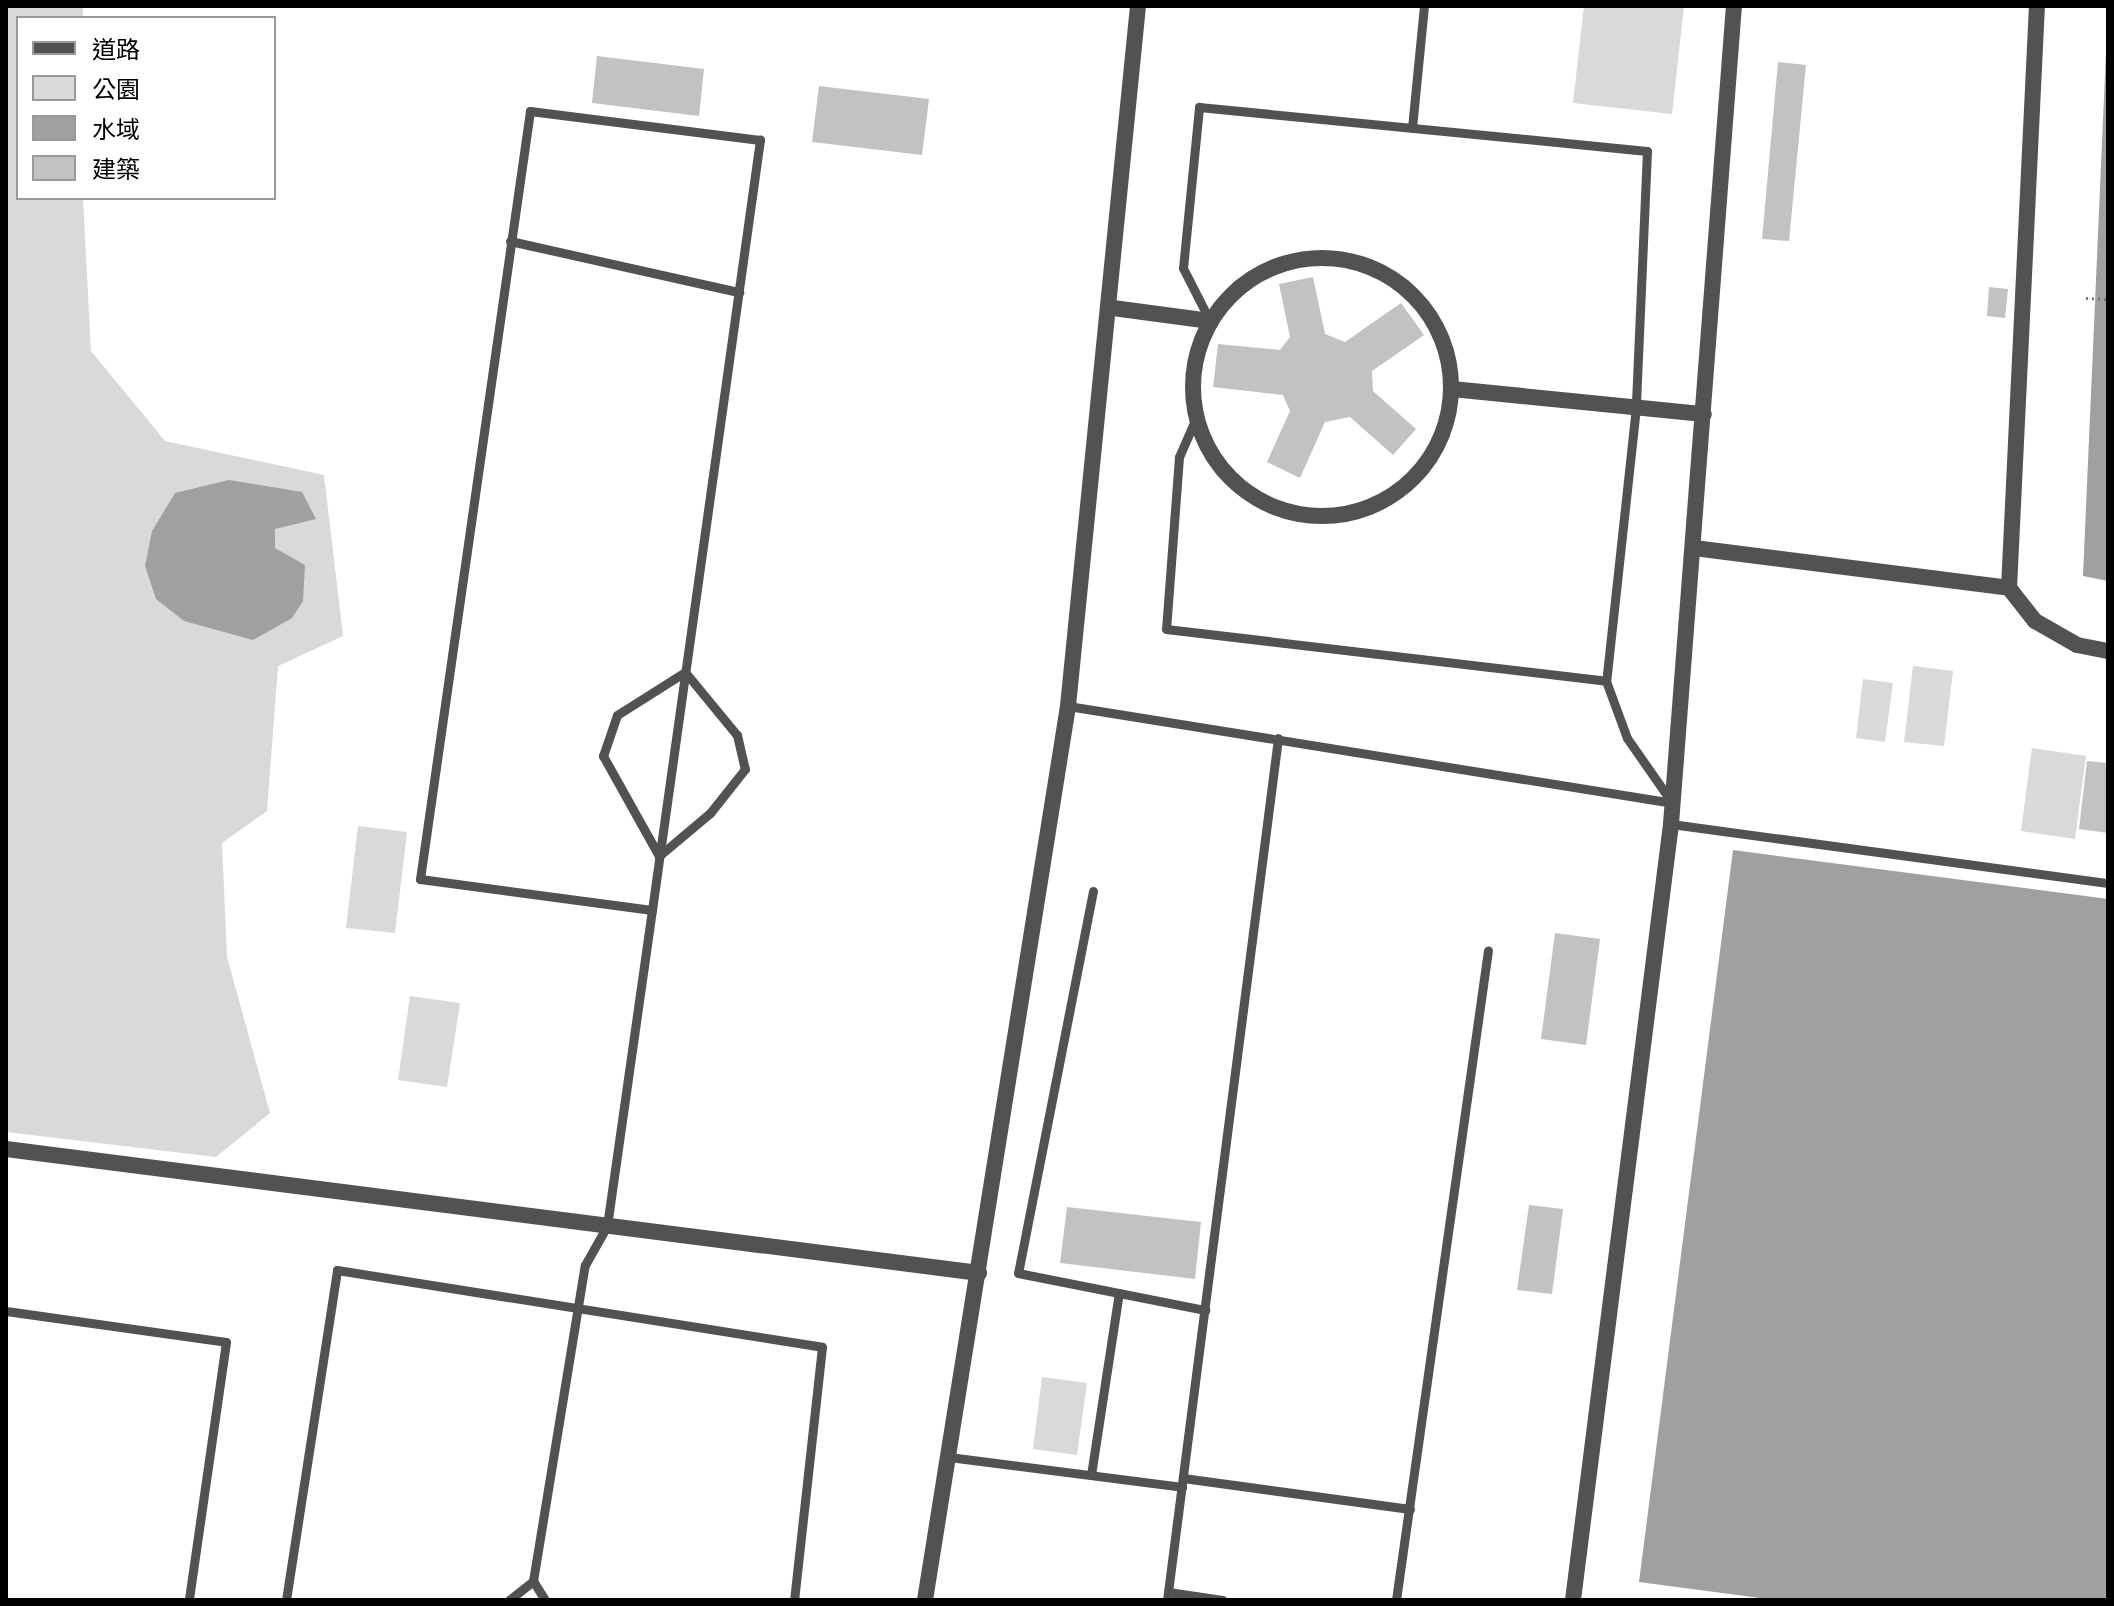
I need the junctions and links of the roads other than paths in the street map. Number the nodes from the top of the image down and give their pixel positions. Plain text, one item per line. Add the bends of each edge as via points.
1 (1138, 6) edge
2 (1424, 6) edge
3 (1734, 6) edge
4 (2037, 6) edge
5 (1412, 128) junction
6 (510, 241) junction
7 (739, 292) junction
8 (1113, 308) junction
9 (1210, 321) junction
10 (1452, 389) junction
11 (1636, 407) junction
12 (1704, 414) junction
13 (1196, 418) junction
14 (1694, 548) junction
15 (2009, 588) junction
16 (2108, 651) edge
17 (685, 672) junction
18 (1606, 681) junction
19 (1068, 706) junction
20 (1278, 738) junction
21 (1673, 803) junction
22 (1671, 824) junction
23 (659, 856) junction
24 (2108, 883) edge
25 (1093, 891) dead end
26 (652, 910) junction
27 (1488, 950) dead end
28 (6, 1149) edge
29 (607, 1226) junction
30 (979, 1273) junction
31 (1119, 1293) junction
32 (578, 1308) junction
33 (1205, 1310) junction
34 (6, 1311) edge
35 (949, 1457) junction
36 (1091, 1475) junction
37 (1182, 1483) junction
38 (1410, 1509) junction
39 (533, 1581) junction
40 (1168, 1596) edge
41 (189, 1600) edge
42 (286, 1600) edge
43 (509, 1600) edge
44 (545, 1600) edge
45 (794, 1600) edge
46 (925, 1600) edge
47 (1222, 1600) edge
48 (1396, 1600) edge
49 (1573, 1600) edge

1 - 8 street
2 - 5 lane
3 - 12 street
4 - 15 street
5 - 9 lane via 1199,107 1183,268
5 - 11 lane via 1647,151
6 - 7 lane
6 - 7 lane via 530,111 760,140
6 - 26 lane via 420,879
7 - 17 lane
8 - 9 street
8 - 19 street
9 - 10 street via 1267,270 1318,258 1357,263 1393,279 1430,315
9 - 13 street via 1192,385
10 - 11 street
10 - 13 street via 1447,420 1418,474 1395,494 1337,515 1275,508 1248,493 1207,447
11 - 12 street
11 - 18 lane
12 - 14 street
13 - 18 lane via 1179,457 1166,629
14 - 15 street
14 - 21 street
15 - 16 street via 2035,621 2077,645
17 - 23 lane
17 - 23 lane via 617,715 603,756
17 - 23 lane via 737,735 745,769 710,813
18 - 21 lane via 1627,738
19 - 20 lane
19 - 30 street
20 - 21 lane
20 - 33 lane
21 - 22 street
22 - 24 lane
22 - 49 street
23 - 26 lane
25 - 31 lane via 1018,1273
26 - 29 lane
27 - 38 lane
28 - 29 street
29 - 30 street
29 - 32 lane via 585,1265
30 - 35 street
31 - 33 lane
31 - 36 lane
32 - 39 lane
32 - 42 lane via 337,1270
32 - 45 lane via 822,1347
33 - 37 lane
34 - 41 lane via 226,1342
35 - 36 lane
35 - 46 street
36 - 37 lane
37 - 38 lane
37 - 40 lane
38 - 48 lane
39 - 43 lane
39 - 44 lane
40 - 47 lane

